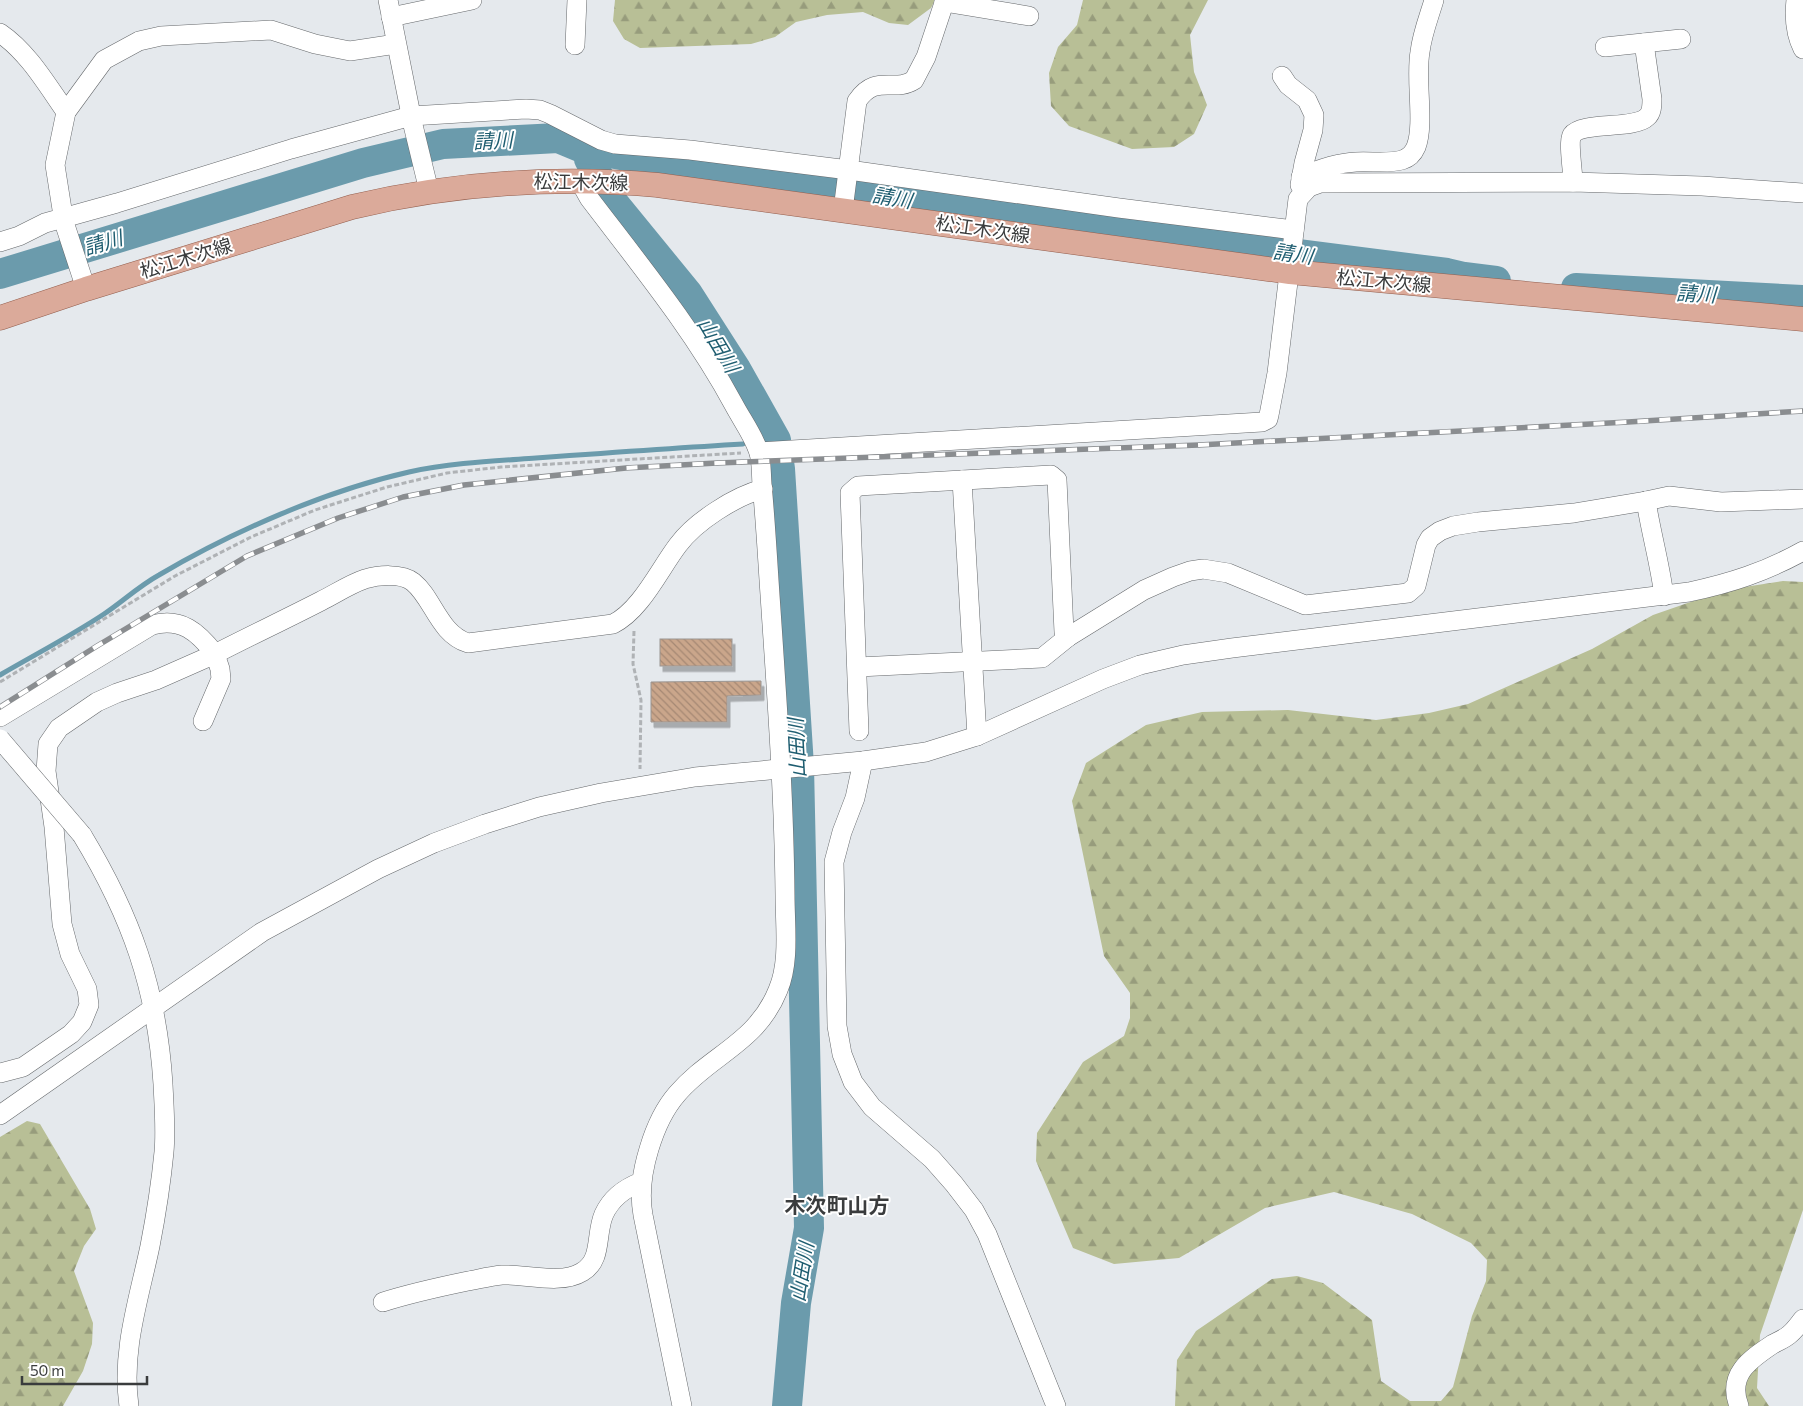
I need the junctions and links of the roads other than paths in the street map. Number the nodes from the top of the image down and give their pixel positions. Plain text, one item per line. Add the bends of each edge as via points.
1 (472, 0) edge
2 (577, 0) edge
3 (1434, 0) edge
4 (1796, 0) edge
5 (944, 1) edge
6 (390, 8) edge
7 (1029, 16) dead end
8 (0, 33) edge
9 (1681, 39) dead end
10 (1644, 43) junction
11 (396, 44) junction
12 (575, 45) dead end
13 (1606, 47) dead end
14 (1803, 49) edge
15 (1282, 76) dead end
16 (66, 112) junction
17 (412, 121) junction
18 (848, 172) junction
19 (1301, 177) junction
20 (584, 180) junction
21 (1573, 182) junction
22 (429, 191) junction
23 (1803, 193) edge
24 (1298, 199) junction
25 (844, 205) junction
26 (64, 220) junction
27 (1294, 230) junction
28 (0, 242) edge
29 (1290, 272) junction
30 (83, 279) junction
31 (0, 318) edge
32 (1803, 318) edge
33 (772, 451) junction
34 (962, 480) junction
35 (763, 489) junction
36 (1803, 499) edge
37 (1646, 501) junction
38 (1803, 551) edge
39 (1664, 596) junction
40 (1068, 637) junction
41 (215, 654) junction
42 (973, 661) junction
43 (858, 667) junction
44 (0, 717) edge
45 (202, 721) dead end
46 (859, 731) dead end
47 (977, 736) junction
48 (0, 739) edge
49 (863, 761) junction
50 (793, 768) junction
51 (154, 1008) junction
52 (0, 1073) edge
53 (0, 1115) edge
54 (641, 1182) junction
55 (382, 1302) dead end
56 (1803, 1319) edge
57 (129, 1406) edge
58 (682, 1406) edge
59 (1056, 1406) edge
60 (1739, 1406) edge

1 - 6 street
2 - 12 street
3 - 19 street via 1420,52 1419,134 1412,154 1394,161 1338,164
4 - 14 street via 1794,19
5 - 7 street
5 - 18 street via 926,57 914,80 867,89 857,101
6 - 11 street
8 - 16 street via 30,63
9 - 10 street
10 - 13 street
10 - 21 street via 1652,99 1649,115 1636,122 1576,132 1571,139
11 - 16 street via 350,51 271,30 160,36 139,41 104,60
11 - 17 street
15 - 19 street via 1307,100 1314,115
16 - 26 street via 55,165
17 - 18 street via 540,110 615,144 690,150
17 - 22 street
17 - 26 street via 291,149
18 - 25 street
18 - 27 street
19 - 24 street
20 - 22 main road, 松江木次線 via 473,185
20 - 25 main road, 松江木次線
20 - 33 street via 589,198 691,332 725,388
21 - 23 street
21 - 24 street via 1330,182 1309,187
22 - 30 main road, 松江木次線 via 352,207
24 - 27 street
25 - 29 main road, 松江木次線
26 - 28 street via 45,223
26 - 30 street
27 - 29 street
29 - 32 main road, 松江木次線
29 - 33 street via 1271,409 1268,418 1262,422
30 - 31 main road, 松江木次線
33 - 35 street
34 - 40 street via 1051,474 1057,480 1064,632
34 - 42 street
34 - 43 street via 858,486 850,493
35 - 41 street via 751,492 704,520 679,544 634,608 613,624 468,643 461,641 445,626 413,582 399,577 380,577 364,579
35 - 50 street
36 - 37 street via 1721,502 1669,496
37 - 39 street
37 - 40 street via 1574,513 1478,522 1440,531 1426,545 1416,586 1408,593 1305,604 1228,573 1203,569 1190,571 1144,590
38 - 39 street via 1748,577
39 - 47 street via 1183,655 1140,665 1103,679
40 - 42 street via 1042,658
41 - 44 street via 202,638 185,627 162,622
41 - 45 street via 221,679
41 - 52 street via 97,702 59,728 48,744 46,771 62,924 70,954 87,989 89,1005 82,1022 71,1034 23,1067
42 - 43 street
42 - 47 street
43 - 46 street
47 - 49 street via 926,752
48 - 51 street, bridge via 82,835 98,861 142,960
49 - 50 street
49 - 59 street via 855,798 834,862 837,1026 842,1054 853,1082 872,1107 932,1159 974,1210 987,1234
50 - 51 street via 695,777 601,793 539,807 442,840 378,869 262,932
50 - 54 street via 785,865 784,973 779,989 759,1023 697,1074 665,1110 654,1132
51 - 53 street
51 - 57 street via 162,1064 164,1152 150,1245 129,1343 126,1367
54 - 55 street via 627,1188 609,1206 604,1215 594,1262 580,1274 559,1278 502,1275
54 - 58 street via 640,1200
56 - 60 street via 1790,1335 1745,1366 1735,1380 1735,1397

